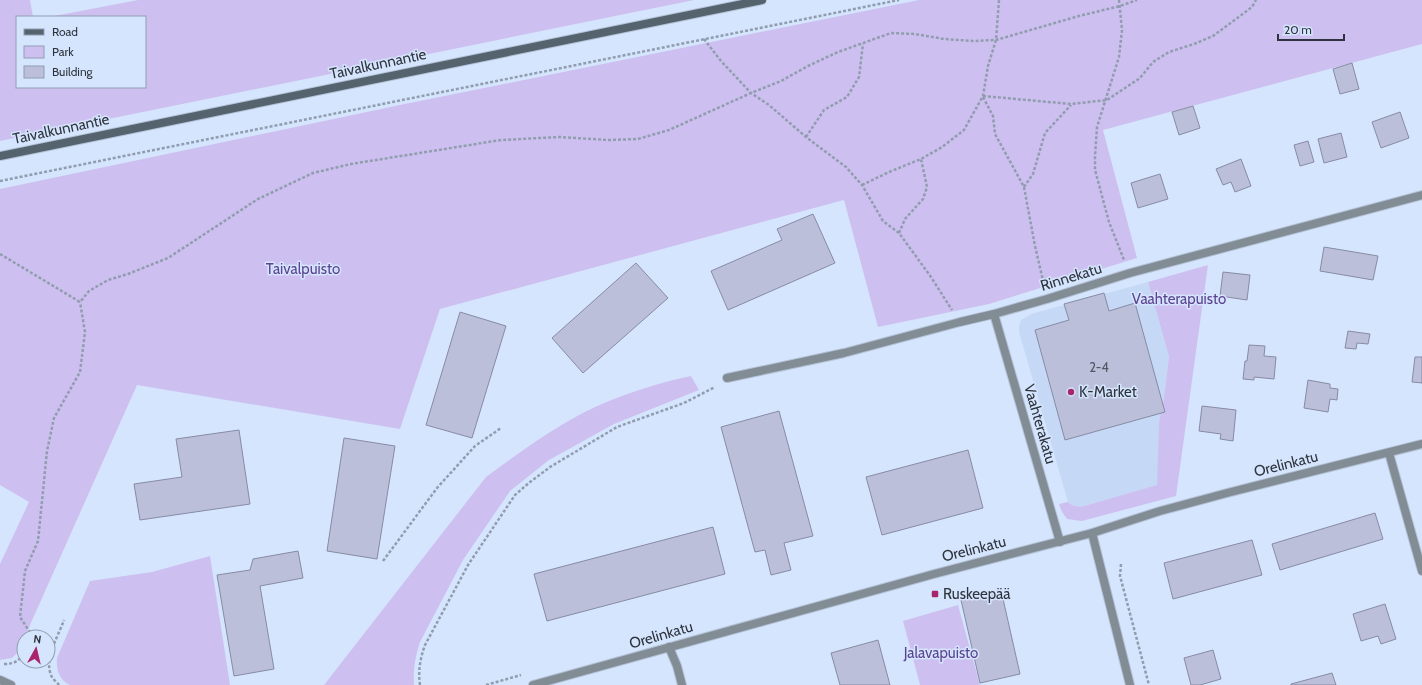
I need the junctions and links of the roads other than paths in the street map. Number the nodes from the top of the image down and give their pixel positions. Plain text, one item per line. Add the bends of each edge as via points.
1 (762, 0) edge
2 (0, 156) edge
3 (1422, 195) edge
4 (994, 314) junction
5 (727, 378) road end
6 (1422, 444) edge
7 (1389, 453) junction
8 (1092, 533) junction
9 (1060, 542) junction
10 (1422, 571) edge
11 (669, 647) junction
12 (0, 680) edge
13 (11, 685) edge
14 (533, 685) edge
15 (682, 685) edge
16 (1130, 685) edge

1 - 2 main road, Taivalkunnantie
3 - 4 street, Rinnekatu via 1130,273
4 - 5 street, Rinnekatu via 844,353
4 - 9 street, Vaahterakatu
6 - 7 street, Orelinkatu
7 - 8 street, Orelinkatu via 1227,492
7 - 10 street
8 - 9 street, Orelinkatu
8 - 16 street
9 - 11 street, Orelinkatu
11 - 14 street, Orelinkatu
11 - 15 street
12 - 13 street

